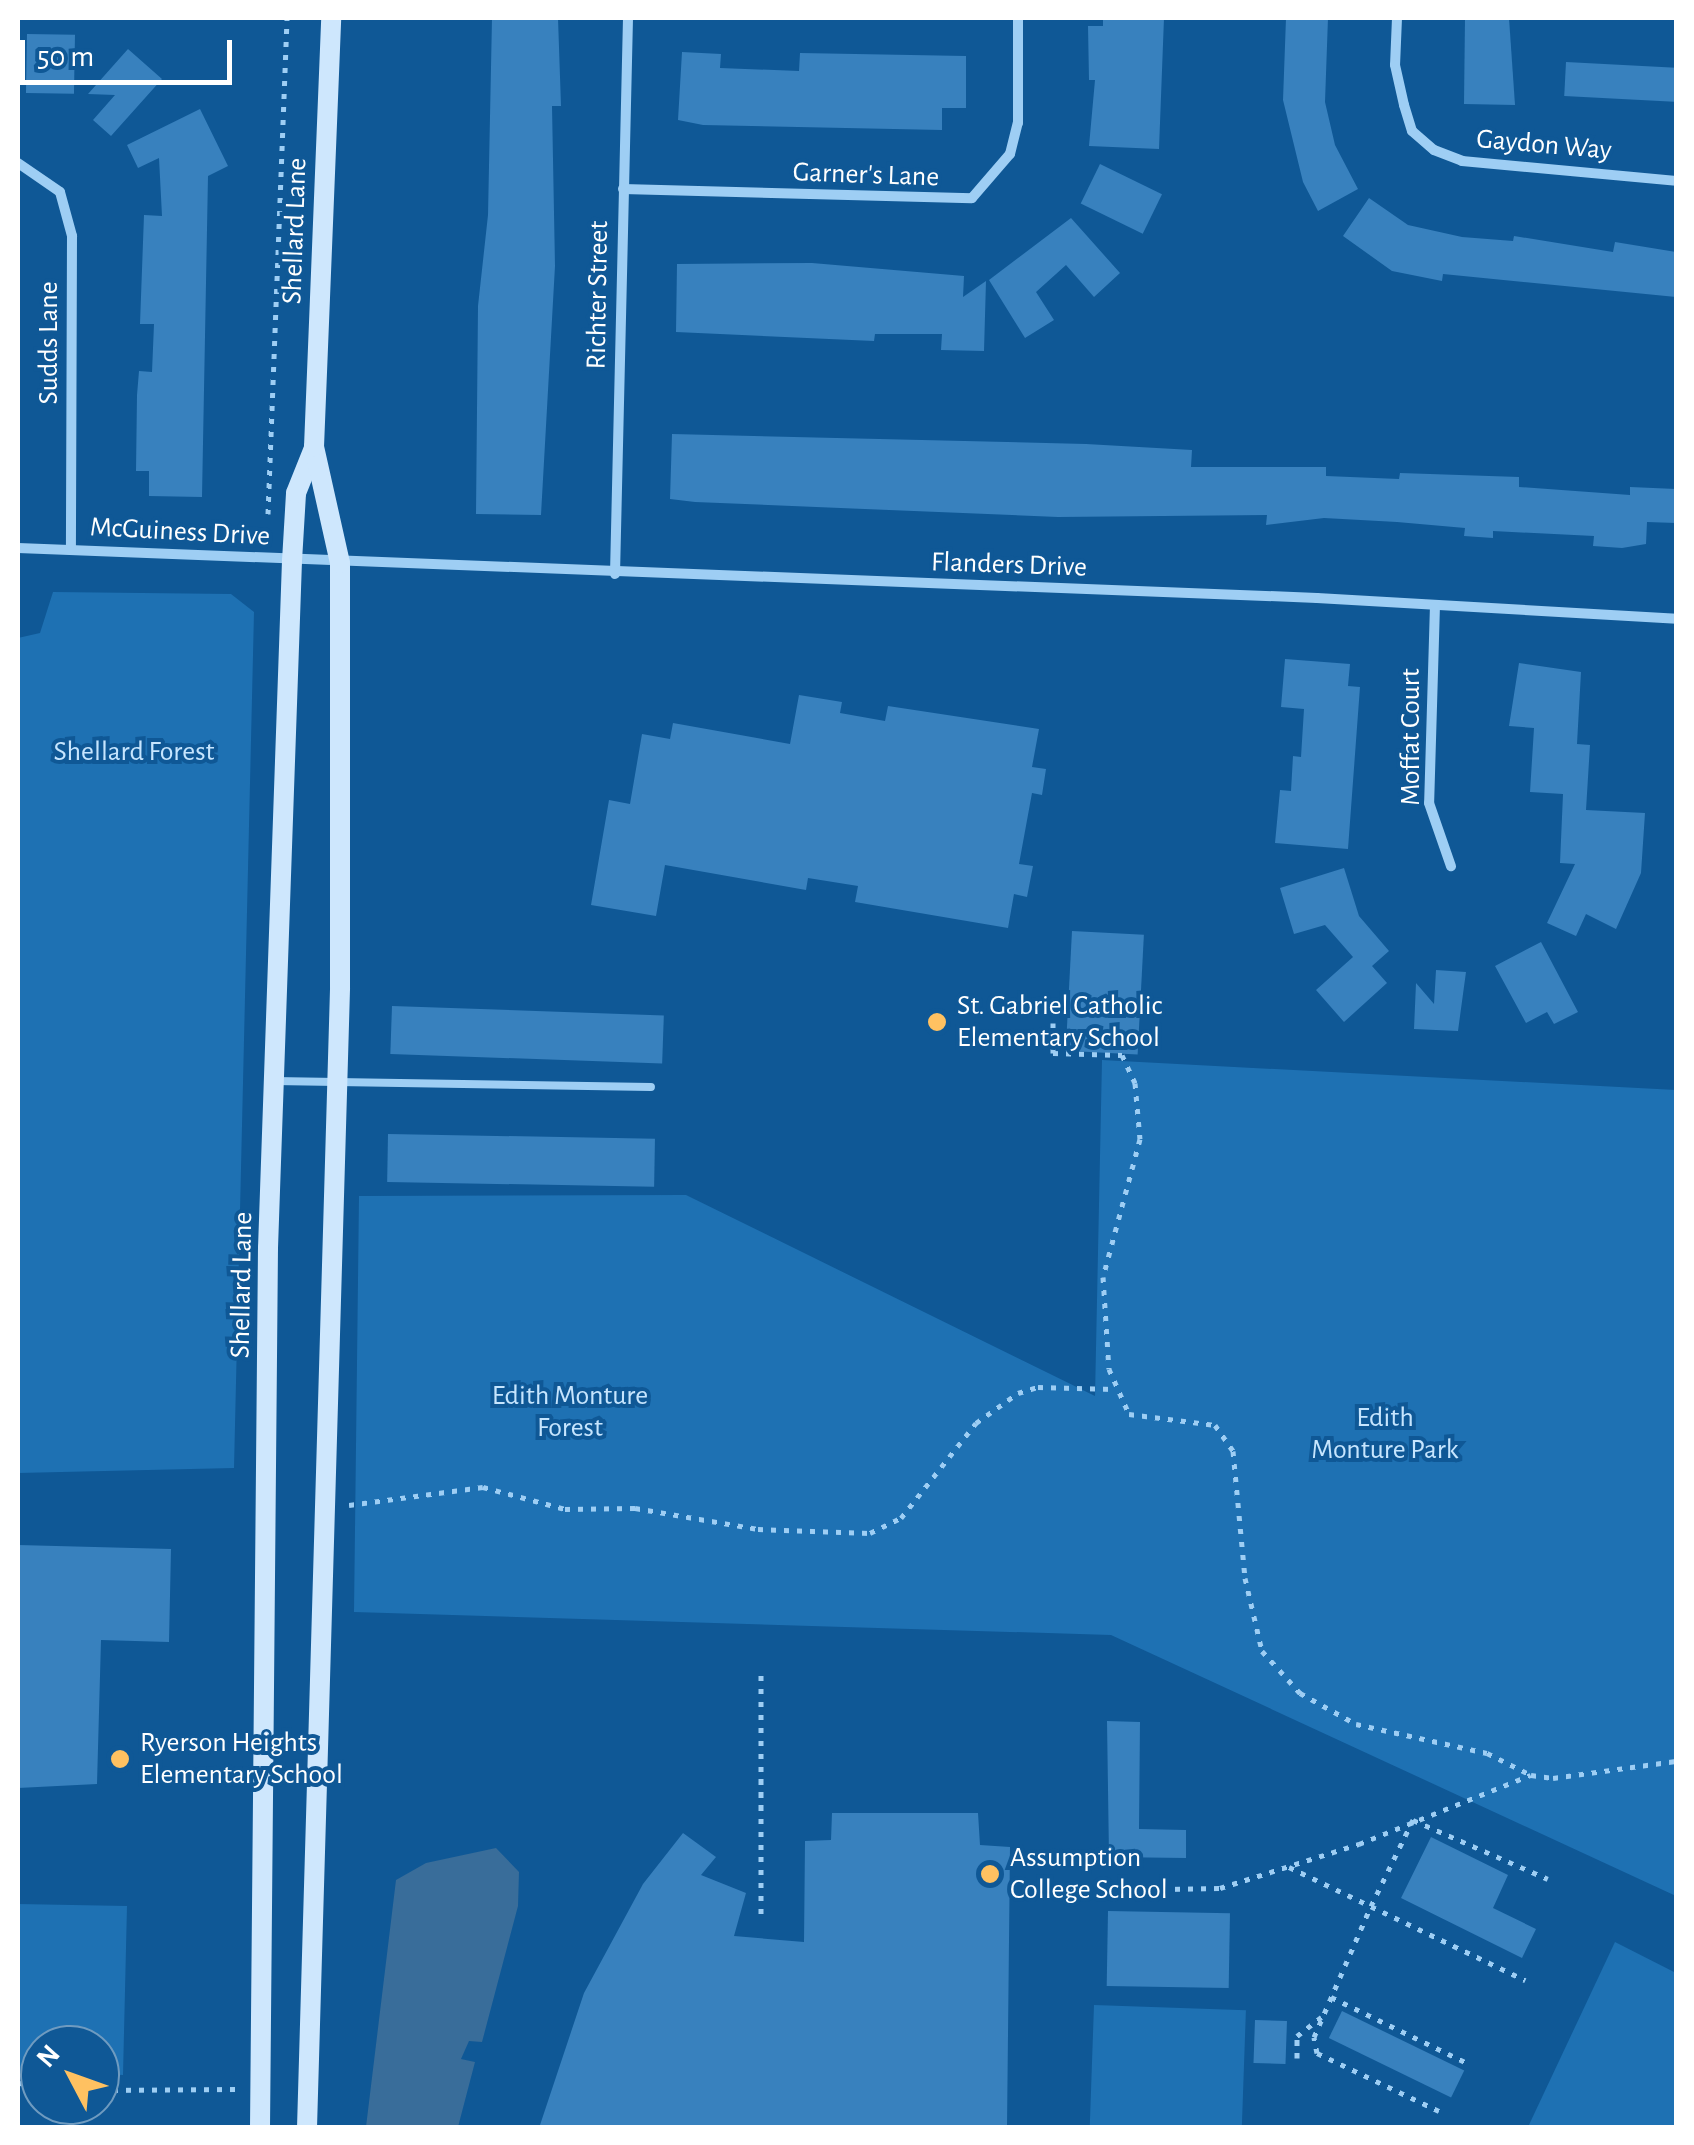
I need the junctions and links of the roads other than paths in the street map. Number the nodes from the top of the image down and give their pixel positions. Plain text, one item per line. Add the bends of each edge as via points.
1 (331, 18) edge
2 (628, 18) edge
3 (1018, 18) edge
4 (1397, 18) edge
5 (18, 164) edge
6 (1676, 181) edge
7 (623, 188) junction
8 (314, 446) junction
9 (18, 548) edge
10 (71, 548) junction
11 (292, 562) junction
12 (340, 563) junction
13 (615, 574) junction
14 (1435, 605) junction
15 (1676, 619) edge
16 (1451, 866) dead end
17 (274, 1081) junction
18 (335, 1085) junction
19 (651, 1087) dead end
20 (260, 2128) edge
21 (307, 2128) edge

1 - 8 main road, Shellard Lane
2 - 7 street, Richter Street
3 - 7 street, Garner's Lane via 1018,124 1010,154 972,198
4 - 6 street, Gaydon Way via 1395,65 1404,105 1412,131 1434,150 1462,160
5 - 10 street, Sudds Lane via 60,192 72,236
7 - 13 street, Richter Street
8 - 11 main road, Shellard Lane via 296,493
8 - 12 main road, Shellard Lane
9 - 10 street, McGuiness Drive
10 - 11 street, McGuiness Drive
11 - 12 street, McGuiness Drive
11 - 17 main road, Shellard Lane
12 - 13 street, Flanders Drive
12 - 18 main road, Shellard Lane
13 - 14 street, Flanders Drive
14 - 15 street, Flanders Drive
14 - 16 street, Moffat Court via 1429,804
17 - 18 lane
17 - 20 main road, Shellard Lane
18 - 19 lane
18 - 21 main road, Shellard Lane

